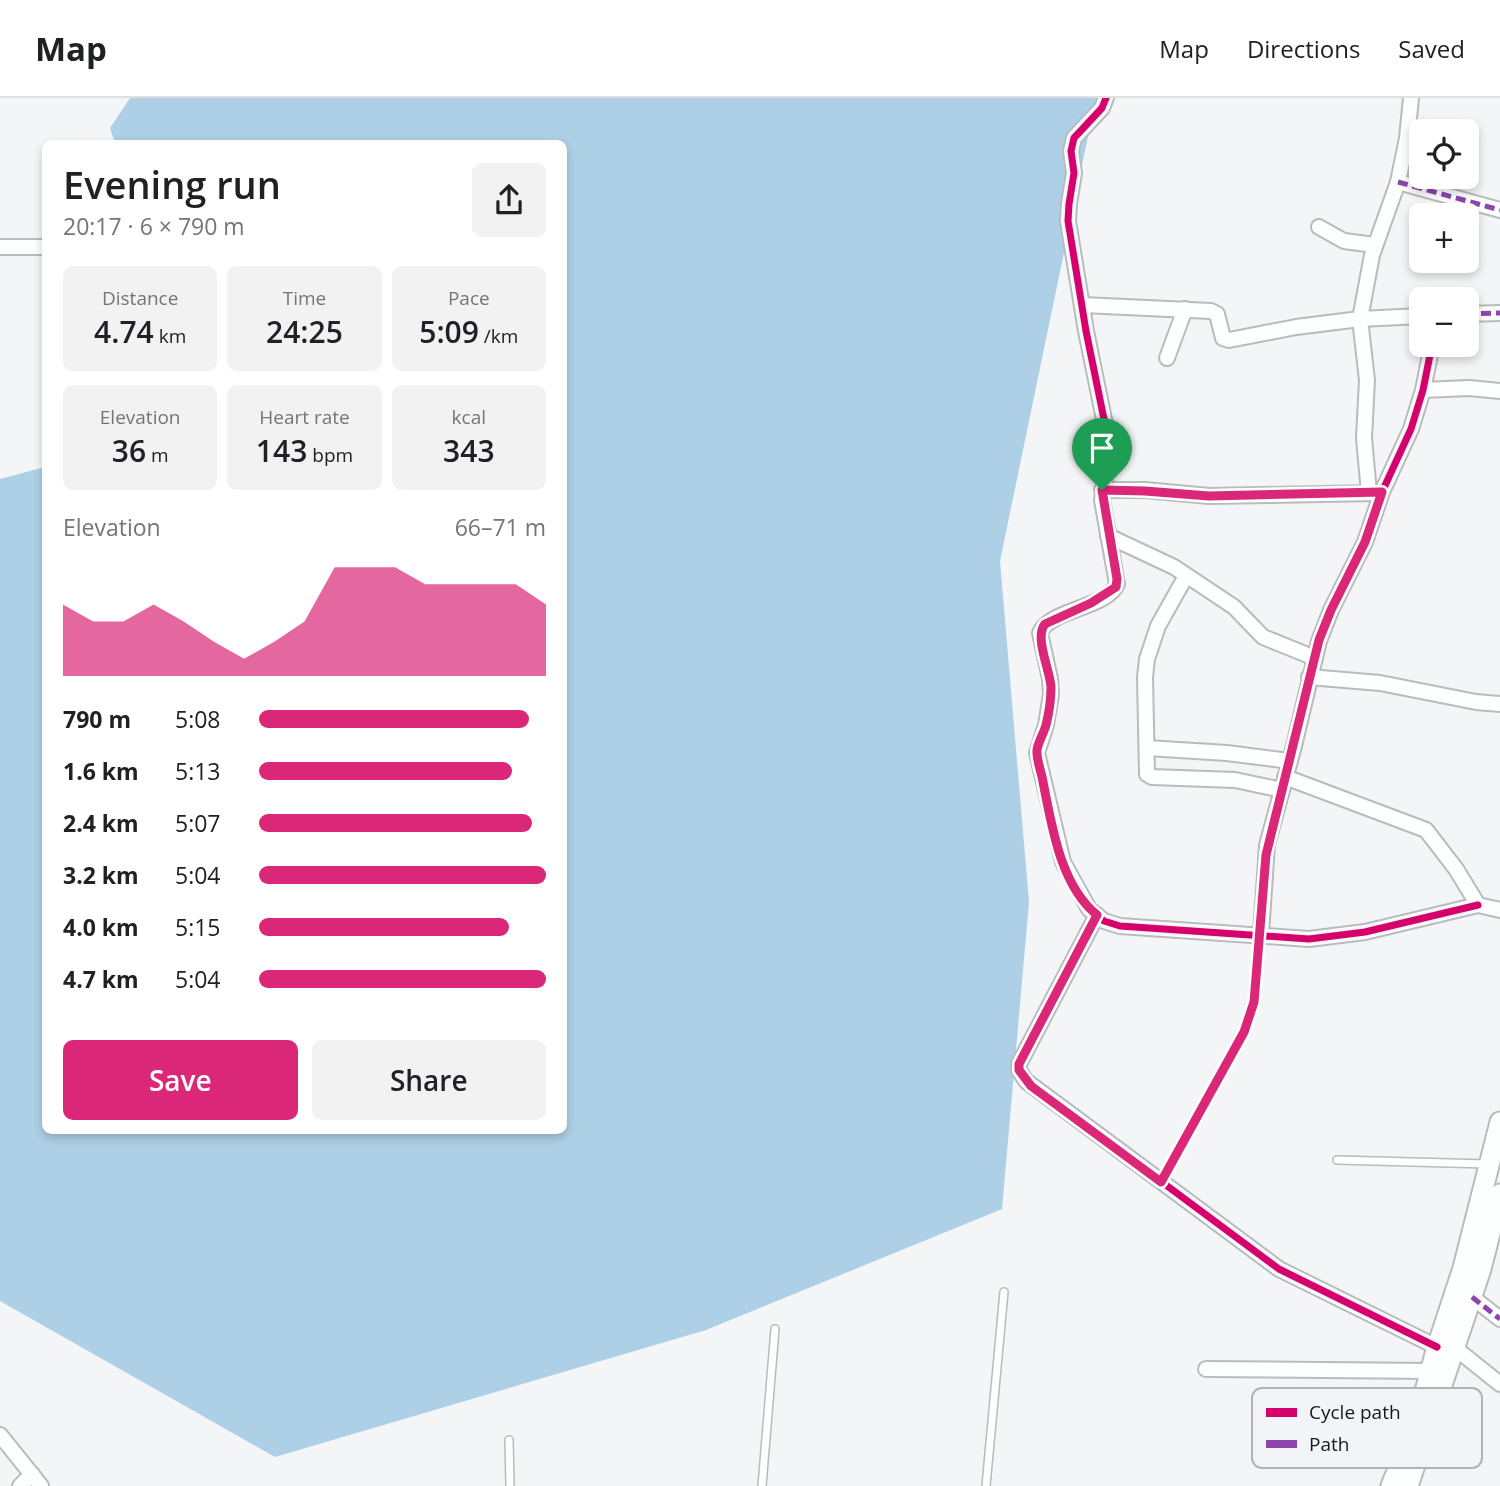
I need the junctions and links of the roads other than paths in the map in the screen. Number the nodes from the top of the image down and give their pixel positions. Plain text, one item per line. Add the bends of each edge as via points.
1 (1106, 98) edge
2 (1412, 98) edge
3 (1398, 182) junction
4 (1500, 210) edge
5 (1319, 227) dead end
6 (1375, 245) junction
7 (0, 247) edge
8 (42, 247) edge
9 (1083, 305) junction
10 (1185, 309) junction
11 (1500, 313) edge
12 (1479, 314) edge
13 (1409, 317) edge
14 (1360, 319) junction
15 (1430, 357) edge
16 (1167, 358) dead end
17 (1423, 390) junction
18 (1500, 391) edge
19 (1102, 490) junction
20 (1375, 493) junction
21 (1108, 536) junction
22 (1185, 576) junction
23 (1315, 657) junction
24 (1310, 677) junction
25 (1500, 704) edge
26 (1147, 748) junction
27 (1290, 761) junction
28 (1284, 783) junction
29 (1478, 905) junction
30 (1500, 910) edge
31 (1097, 915) junction
32 (1261, 934) junction
33 (1500, 1123) edge
34 (1337, 1160) dead end
35 (1488, 1164) junction
36 (1161, 1182) junction
37 (1500, 1194) edge
38 (1494, 1247) edge
39 (1004, 1292) dead end
40 (1472, 1297) junction
41 (1500, 1319) edge
42 (775, 1329) dead end
43 (1446, 1347) junction
44 (1206, 1369) dead end
45 (1431, 1371) junction
46 (1500, 1384) edge
47 (1426, 1388) edge
48 (1435, 1388) edge
49 (0, 1435) edge
50 (509, 1440) dead end
51 (1398, 1468) edge
52 (1413, 1468) edge
53 (36, 1480) edge
54 (20, 1486) edge
55 (510, 1486) edge
56 (762, 1486) edge
57 (986, 1486) edge
58 (1391, 1486) edge
59 (1408, 1486) edge

1 - 9 street via 1071,145 1074,173 1068,221
2 - 3 street
3 - 4 street
3 - 6 street
5 - 6 street via 1344,241
6 - 14 street
7 - 8 street
9 - 10 street
9 - 19 street via 1108,442
10 - 14 street via 1214,312 1223,338 1229,340
10 - 16 street
11 - 12 street
13 - 14 street
14 - 20 street via 1367,380 1364,438
15 - 17 street
17 - 18 street
17 - 20 street via 1411,429
19 - 20 street via 1209,496
19 - 21 street
20 - 23 street via 1365,542 1326,621
21 - 22 street
21 - 31 street via 1117,579 1114,589 1045,624 1040,633 1051,694 1037,753 1063,862
22 - 23 street via 1234,607 1263,637
22 - 26 street via 1158,626 1147,659
23 - 24 street
24 - 25 street via 1380,683
24 - 27 street
26 - 27 street
26 - 28 street via 1146,770 1152,777
27 - 28 street
28 - 29 street via 1426,830
28 - 32 street via 1267,845
29 - 30 street
29 - 32 street via 1336,937
31 - 32 street via 1121,926
31 - 36 street via 1019,1070 1031,1086
32 - 36 lane via 1254,1002 1244,1032
33 - 35 street
34 - 35 lane
35 - 43 street
36 - 43 street via 1279,1269
37 - 38 street
38 - 40 street
39 - 57 lane
40 - 41 street
40 - 43 street
42 - 56 lane
43 - 45 street
43 - 46 street
43 - 48 street
44 - 45 street
45 - 47 street
49 - 53 street
50 - 55 lane
51 - 58 street
52 - 59 street
53 - 54 street

